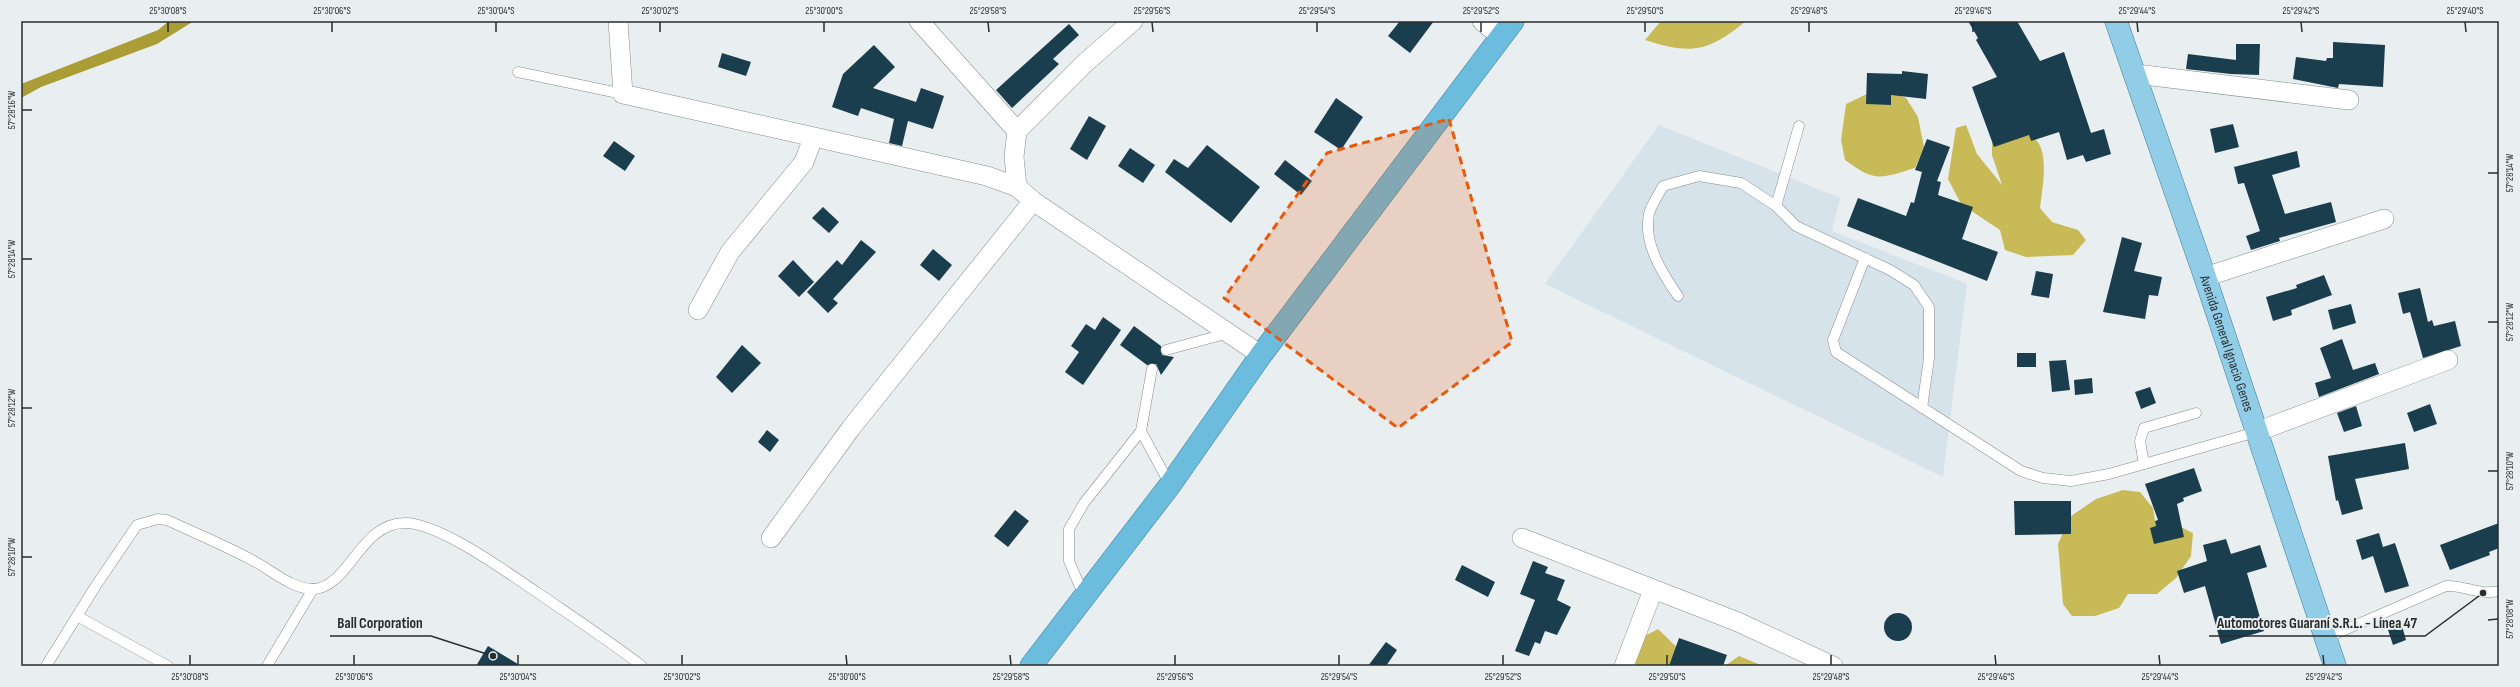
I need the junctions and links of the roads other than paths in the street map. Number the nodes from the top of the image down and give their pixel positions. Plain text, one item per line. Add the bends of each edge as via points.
1 (618, 21) edge
2 (919, 21) edge
3 (1133, 21) edge
4 (1482, 21) edge
5 (2116, 21) edge
6 (1507, 29) edge
7 (518, 72) dead end
8 (2136, 74) junction
9 (623, 94) junction
10 (2349, 100) dead end
11 (1799, 126) dead end
12 (1017, 131) junction
13 (813, 138) junction
14 (1017, 187) junction
15 (1033, 201) junction
16 (1776, 206) junction
17 (2384, 219) dead end
18 (1865, 258) junction
19 (2205, 277) junction
20 (1678, 296) dead end
21 (698, 310) dead end
22 (1228, 333) junction
23 (1166, 350) dead end
24 (1262, 355) junction
25 (2448, 360) dead end
26 (1152, 369) dead end
27 (1922, 408) junction
28 (2196, 413) dead end
29 (1141, 431) junction
30 (2256, 432) junction
31 (2144, 464) junction
32 (1170, 485) junction
33 (771, 538) dead end
34 (1522, 538) dead end
35 (313, 589) junction
36 (1653, 590) junction
37 (2499, 592) edge
38 (1084, 596) junction
39 (77, 616) junction
40 (2326, 638) junction
41 (46, 666) edge
42 (168, 666) edge
43 (266, 666) edge
44 (642, 666) edge
45 (1031, 666) edge
46 (1624, 666) edge
47 (1833, 666) edge
48 (2335, 666) edge

1 - 9 street
2 - 12 street
3 - 12 street via 1085,63
4 - 6 street
5 - 8 main road, Avenida General Ignacio Genes
6 - 24 highway
7 - 9 lane
8 - 10 street
8 - 19 main road, Avenida General Ignacio Genes
9 - 13 street
11 - 16 lane
12 - 14 street via 1014,157
13 - 14 street via 987,176
13 - 21 street via 804,162 730,252
14 - 15 street
15 - 22 street
15 - 33 street via 851,428
16 - 18 lane via 1796,226
16 - 20 lane via 1741,183 1699,176 1663,186 1649,213 1648,240
17 - 19 street
18 - 27 lane via 1914,285 1929,307 1929,358
18 - 27 lane via 1833,340 1834,348 1842,357
19 - 30 main road, Avenida General Ignacio Genes
22 - 23 lane
22 - 24 street
24 - 32 highway
25 - 30 street
26 - 29 lane
27 - 31 lane via 2021,471 2043,478 2071,481
28 - 31 lane via 2144,428 2140,440
29 - 32 lane
29 - 38 lane via 1084,503 1069,529 1069,561
30 - 31 lane
30 - 40 main road, Avenida General Ignacio Genes
32 - 38 highway
34 - 36 street
35 - 39 lane via 285,580 245,557 167,520 158,519 137,526
35 - 43 lane
35 - 44 lane via 328,586 374,533 394,524 407,522 468,546 618,647
36 - 46 street
36 - 47 street via 1738,622
37 - 40 lane via 2486,594 2457,585 2446,586
38 - 45 highway
39 - 41 lane
39 - 42 lane
40 - 48 main road, Avenida General Ignacio Genes

